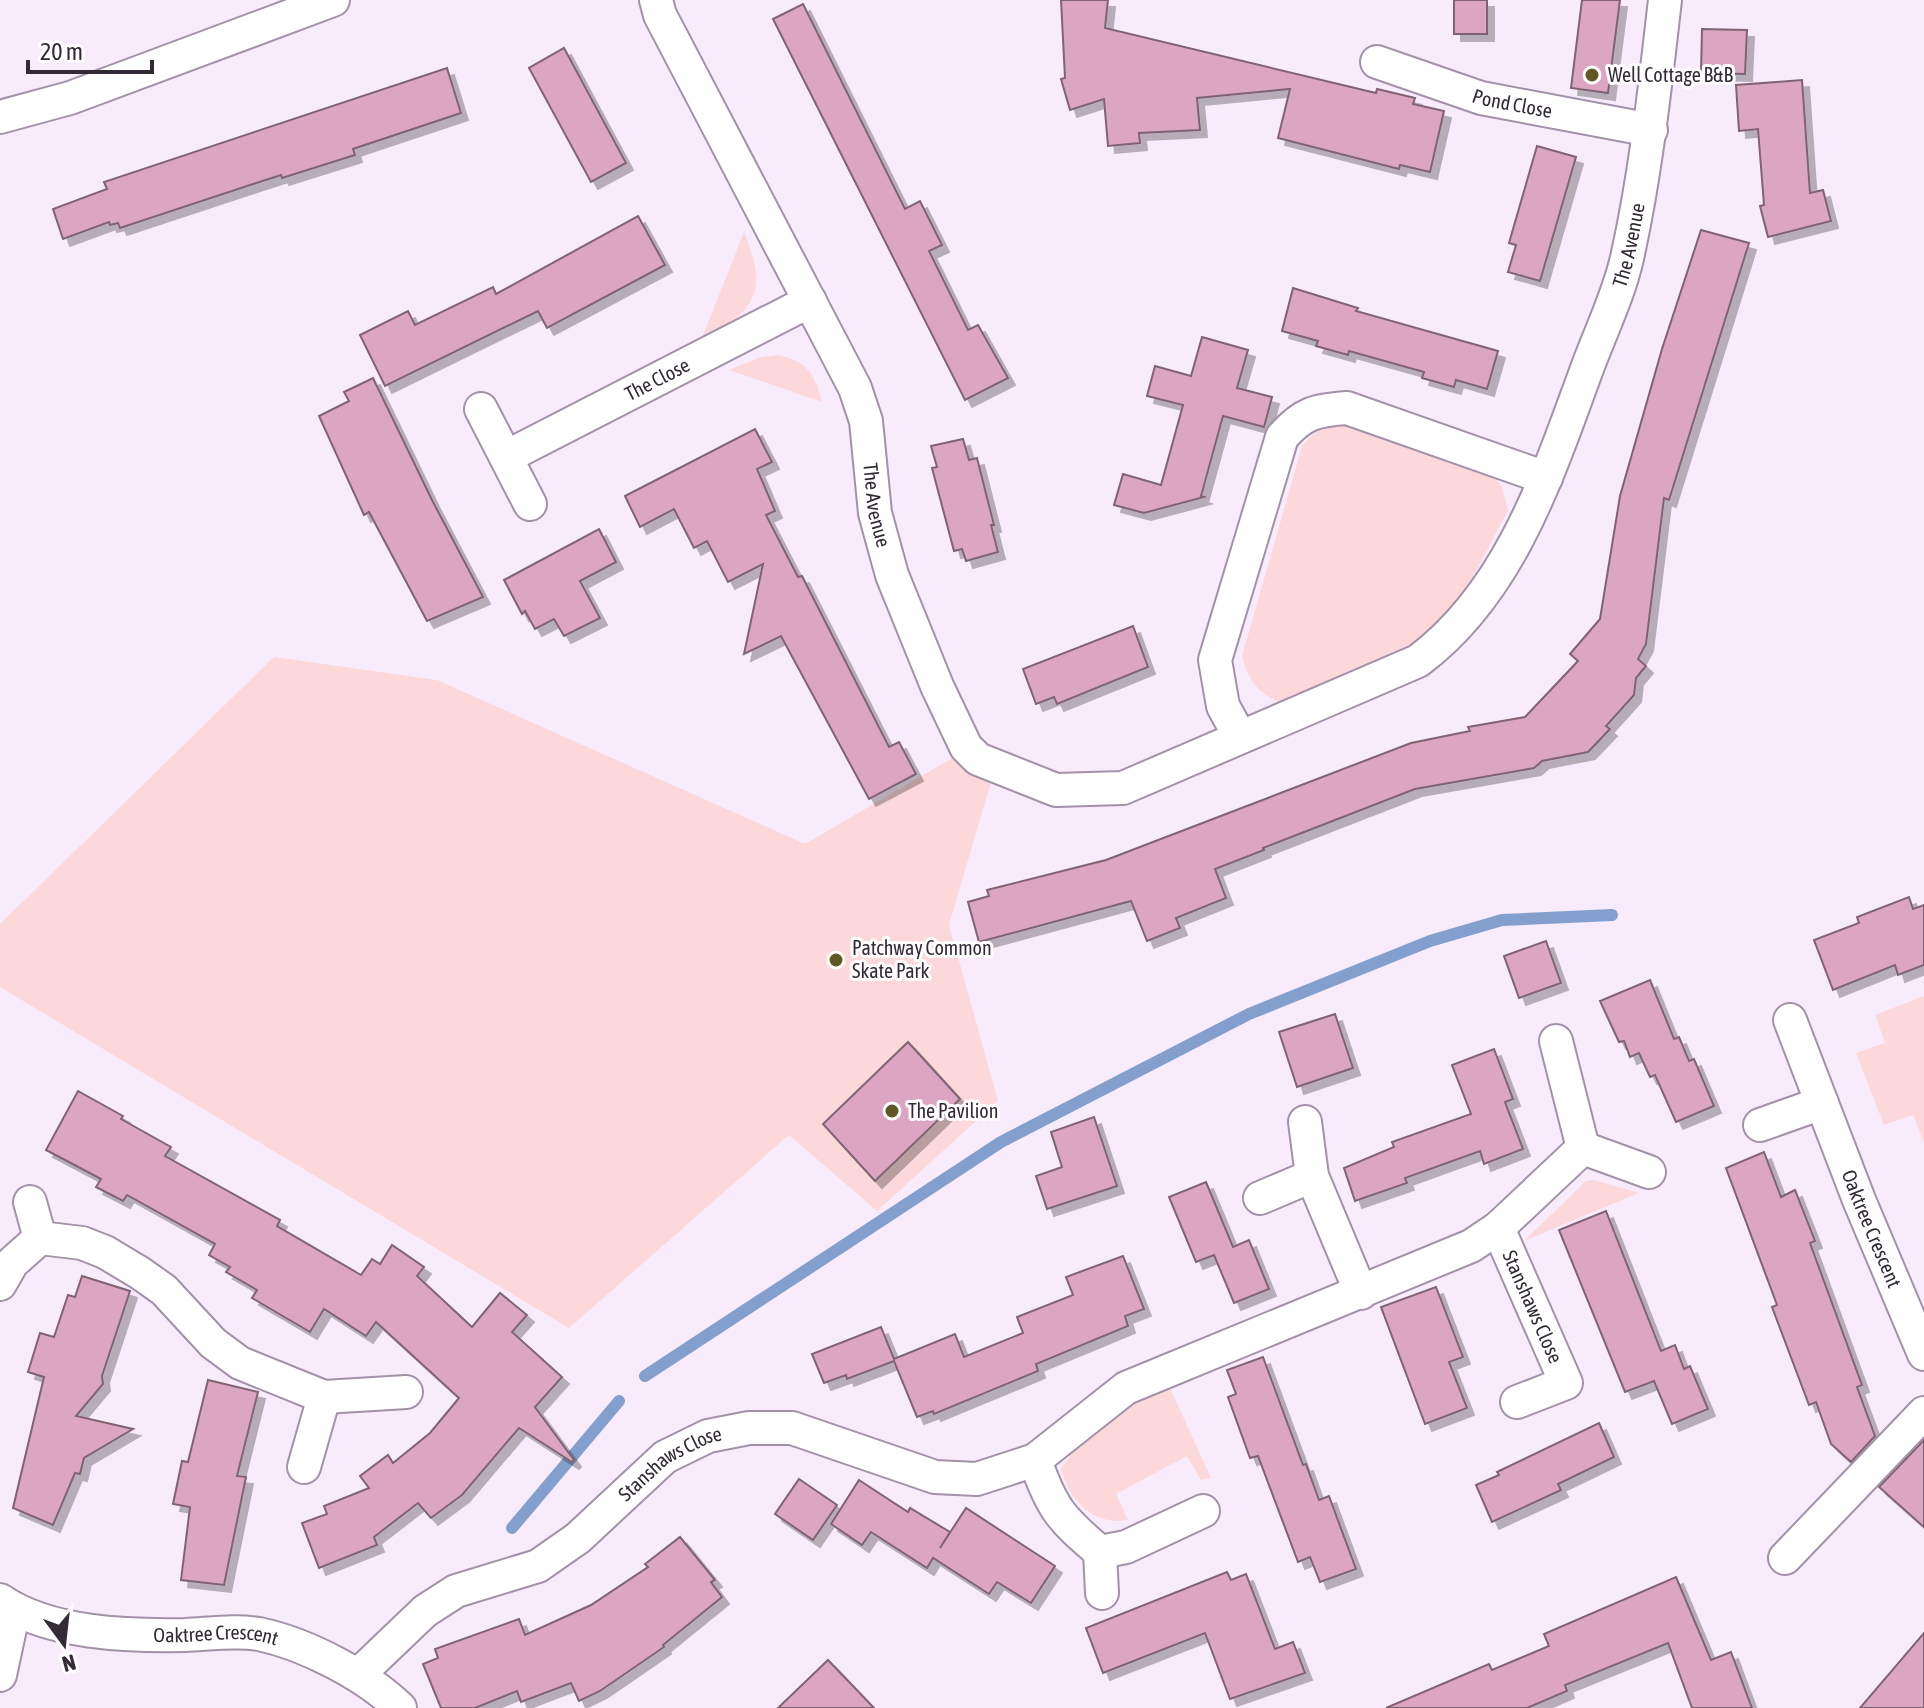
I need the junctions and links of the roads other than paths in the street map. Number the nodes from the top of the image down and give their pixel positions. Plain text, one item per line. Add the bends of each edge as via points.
1 (333, 0) edge
2 (656, 0) edge
3 (1665, 0) edge
4 (1377, 62) dead end
5 (0, 117) edge
6 (1651, 130) junction
7 (810, 301) junction
8 (481, 409) dead end
9 (506, 457) junction
10 (1546, 478) junction
11 (530, 504) dead end
12 (1240, 737) junction
13 (1790, 1020) dead end
14 (1556, 1041) dead end
15 (1822, 1103) junction
16 (1305, 1122) dead end
17 (1760, 1125) dead end
18 (1583, 1148) junction
19 (1649, 1172) dead end
20 (1312, 1176) junction
21 (1260, 1198) dead end
22 (30, 1202) dead end
23 (1498, 1228) junction
24 (40, 1238) junction
25 (0, 1284) edge
26 (1361, 1293) junction
27 (1924, 1354) edge
28 (406, 1392) dead end
29 (324, 1397) junction
30 (1517, 1402) dead end
31 (1924, 1413) edge
32 (1035, 1460) junction
33 (304, 1467) dead end
34 (1203, 1511) dead end
35 (1100, 1552) junction
36 (1785, 1558) dead end
37 (1102, 1593) dead end
38 (7, 1605) edge
39 (0, 1675) edge
40 (358, 1675) junction
41 (400, 1708) edge

1 - 5 street via 70,98
2 - 7 street, The Avenue
3 - 6 street, The Avenue
4 - 6 street, Pond Close via 1481,98
6 - 10 street, The Avenue via 1627,261
7 - 9 street, The Close
7 - 12 street, The Avenue via 855,388 866,421 875,513 892,575 966,747 978,759 1056,790 1123,788
8 - 9 street
9 - 11 street
10 - 12 street, The Avenue via 1492,584 1442,643 1418,661
10 - 12 street via 1347,408 1321,409 1298,419 1282,437 1215,660 1223,706
13 - 15 street, Oaktree Crescent
14 - 18 street
15 - 17 street
15 - 27 street, Oaktree Crescent
16 - 20 street
18 - 19 street
18 - 23 street, Stanshaws Close
20 - 21 street
20 - 26 street
22 - 24 street
23 - 26 street, Stanshaws Close via 1471,1246
23 - 30 street, Stanshaws Close via 1566,1383
24 - 25 street via 12,1263
24 - 29 street via 105,1252 164,1290 213,1343 240,1363
26 - 32 street, Stanshaws Close via 1126,1388
28 - 29 street
29 - 33 street
31 - 36 street
32 - 35 street via 1052,1503
32 - 40 street, Stanshaws Close via 977,1479 935,1477 792,1428 749,1428 708,1436 665,1457 578,1538 538,1566 456,1591 425,1611
34 - 35 street via 1126,1547
35 - 37 street
38 - 39 street, Oaktree Crescent
38 - 40 street, Oaktree Crescent via 74,1628 125,1634 257,1634
40 - 41 street, Oaktree Crescent

